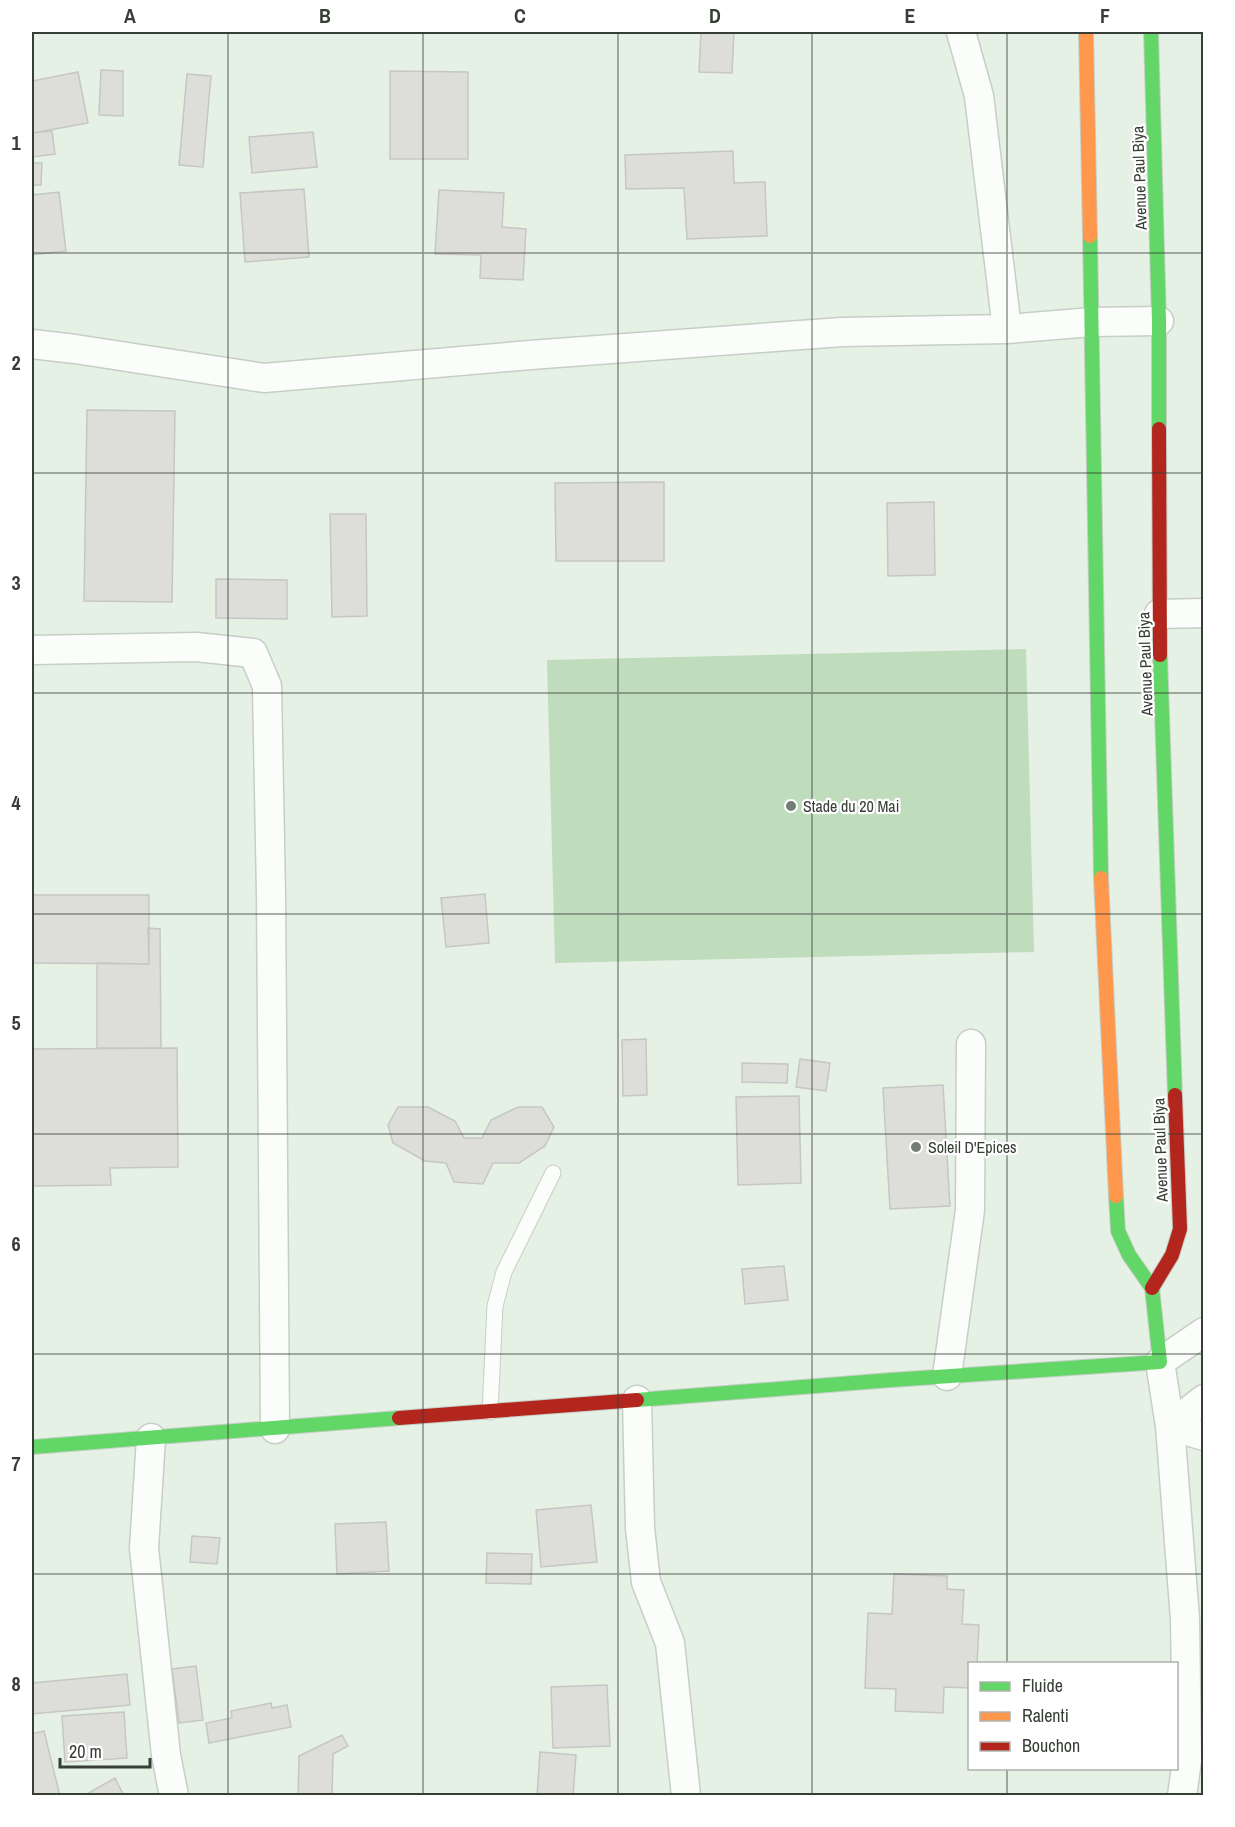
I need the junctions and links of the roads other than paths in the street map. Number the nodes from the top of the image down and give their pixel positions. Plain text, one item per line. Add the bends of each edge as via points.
1 (961, 32) edge
2 (1086, 32) edge
3 (1151, 32) edge
4 (1159, 321) junction
5 (1092, 322) junction
6 (1007, 329) junction
7 (32, 344) edge
8 (1203, 613) edge
9 (1159, 614) junction
10 (32, 650) edge
11 (971, 1044) dead end
12 (553, 1173) dead end
13 (1152, 1288) junction
14 (1203, 1332) edge
15 (1160, 1362) junction
16 (947, 1376) junction
17 (1203, 1399) edge
18 (637, 1400) junction
19 (490, 1412) junction
20 (1170, 1426) junction
21 (275, 1429) junction
22 (1203, 1436) edge
23 (151, 1438) junction
24 (32, 1447) edge
25 (174, 1796) edge
26 (686, 1796) edge
27 (1182, 1796) edge

1 - 6 street via 979,96
2 - 5 street
3 - 4 street, Avenue Paul Biya
4 - 5 street
4 - 9 street, Avenue Paul Biya
5 - 6 street
5 - 13 street via 1101,891 1118,1231
6 - 7 street via 831,333 264,378
8 - 9 street
9 - 13 street, Avenue Paul Biya via 1180,1229 1172,1255
10 - 21 street via 196,647 253,653 267,686
11 - 16 street via 970,1210
12 - 19 lane via 504,1272 495,1306
13 - 15 street
14 - 15 street
15 - 16 street
15 - 20 street
16 - 18 street
17 - 20 street
18 - 19 street
18 - 26 street via 640,1528 646,1582 670,1643
19 - 21 street
20 - 22 street
20 - 27 street via 1185,1619 1186,1760
21 - 23 street
23 - 24 street
23 - 25 street via 144,1548 166,1755

